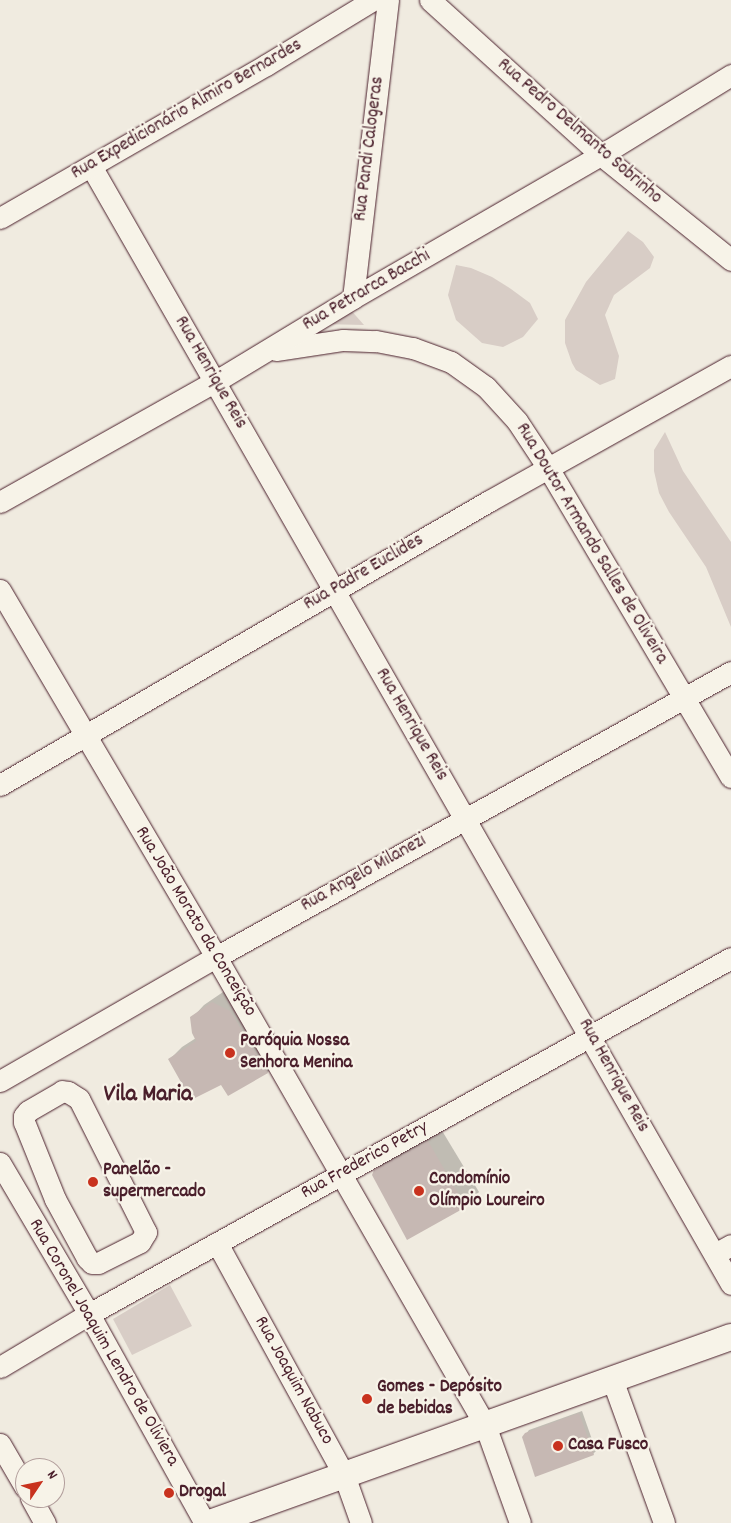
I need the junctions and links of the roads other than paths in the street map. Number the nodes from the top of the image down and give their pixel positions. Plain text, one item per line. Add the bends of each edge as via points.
1 (373, 0) edge
2 (388, 0) edge
3 (430, 0) edge
4 (731, 75) edge
5 (601, 155) junction
6 (91, 166) junction
7 (0, 218) edge
8 (731, 260) edge
9 (353, 298) junction
10 (266, 351) junction
11 (730, 368) edge
12 (216, 381) junction
13 (548, 468) junction
14 (0, 502) edge
15 (0, 590) edge
16 (334, 590) junction
17 (731, 672) edge
18 (685, 699) junction
19 (85, 737) junction
20 (731, 777) edge
21 (0, 785) edge
22 (465, 818) junction
23 (216, 956) junction
24 (731, 958) edge
25 (591, 1036) junction
26 (0, 1082) edge
27 (0, 1163) edge
28 (341, 1173) junction
29 (49, 1185) junction
30 (20, 1197) junction
31 (216, 1243) junction
32 (723, 1249) edge
33 (731, 1284) edge
34 (89, 1314) junction
35 (731, 1337) edge
36 (0, 1367) edge
37 (612, 1379) junction
38 (485, 1425) junction
39 (0, 1444) edge
40 (15, 1470) edge
41 (344, 1475) junction
42 (37, 1508) edge
43 (45, 1523) edge
44 (205, 1523) edge
45 (210, 1523) edge
46 (361, 1523) edge
47 (520, 1523) edge
48 (664, 1523) edge

1 - 6 street, Rua Expedicionário Almiro Bernardes
2 - 9 street, Rua Pandi Calogeras
3 - 5 street, Rua Pedro Delmanto Sobrinho
4 - 5 street, Rua Petrarca Bacchi
5 - 8 street, Rua Pedro Delmanto Sobrinho
5 - 9 street, Rua Petrarca Bacchi
6 - 7 street, Rua Expedicionário Almiro Bernardes
6 - 12 street, Rua Henrique Reis
9 - 10 street, Rua Petrarca Bacchi
10 - 12 street, Rua Petrarca Bacchi
10 - 13 street, Rua Doutor Armando Salles de Oliveira via 343,340 376,341 413,348 451,362 486,387 517,421
11 - 13 street, Rua Padre Euclides
12 - 14 street, Rua Petrarca Bacchi
12 - 16 street, Rua Henrique Reis
13 - 16 street, Rua Padre Euclides
13 - 18 street, Rua Doutor Armando Salles de Oliveira
15 - 19 street, Rua João Morato da Conceição
16 - 19 street, Rua Padre Euclides
16 - 22 street, Rua Henrique Reis
17 - 18 street, Rua Angelo Milanezi
18 - 20 street, Rua Doutor Armando Salles de Oliveira
18 - 22 street, Rua Angelo Milanezi
19 - 21 street, Rua Padre Euclides
19 - 23 street, Rua João Morato da Conceição
22 - 23 street, Rua Angelo Milanezi
22 - 25 street, Rua Henrique Reis
23 - 26 street, Rua Angelo Milanezi
23 - 28 street, Rua João Morato da Conceição
24 - 25 street, Rua Frederico Petry
25 - 28 street, Rua Frederico Petry
25 - 32 street, Rua Henrique Reis
27 - 30 street, Rua Coronel Joaquim Lendro de Oliviera
28 - 31 street, Rua Frederico Petry
28 - 38 street, Rua João Morato da Conceição
29 - 29 street via 24,1116 62,1091 68,1092 79,1099 146,1232 144,1238 98,1264 92,1263
29 - 30 street
30 - 34 street, Rua Coronel Joaquim Lendro de Oliviera
31 - 34 street, Rua Frederico Petry
31 - 41 street, Rua Joaquim Nabuco
32 - 33 street, Rua Henrique Reis
34 - 36 street, Rua Frederico Petry
34 - 44 street, Rua Coronel Joaquim Lendro de Oliviera
35 - 37 main road
37 - 38 main road
37 - 48 street
38 - 41 main road
38 - 47 street, Rua João Morato da Conceição
39 - 40 street
41 - 45 main road
41 - 46 street, Rua Joaquim Nabuco
42 - 43 street

